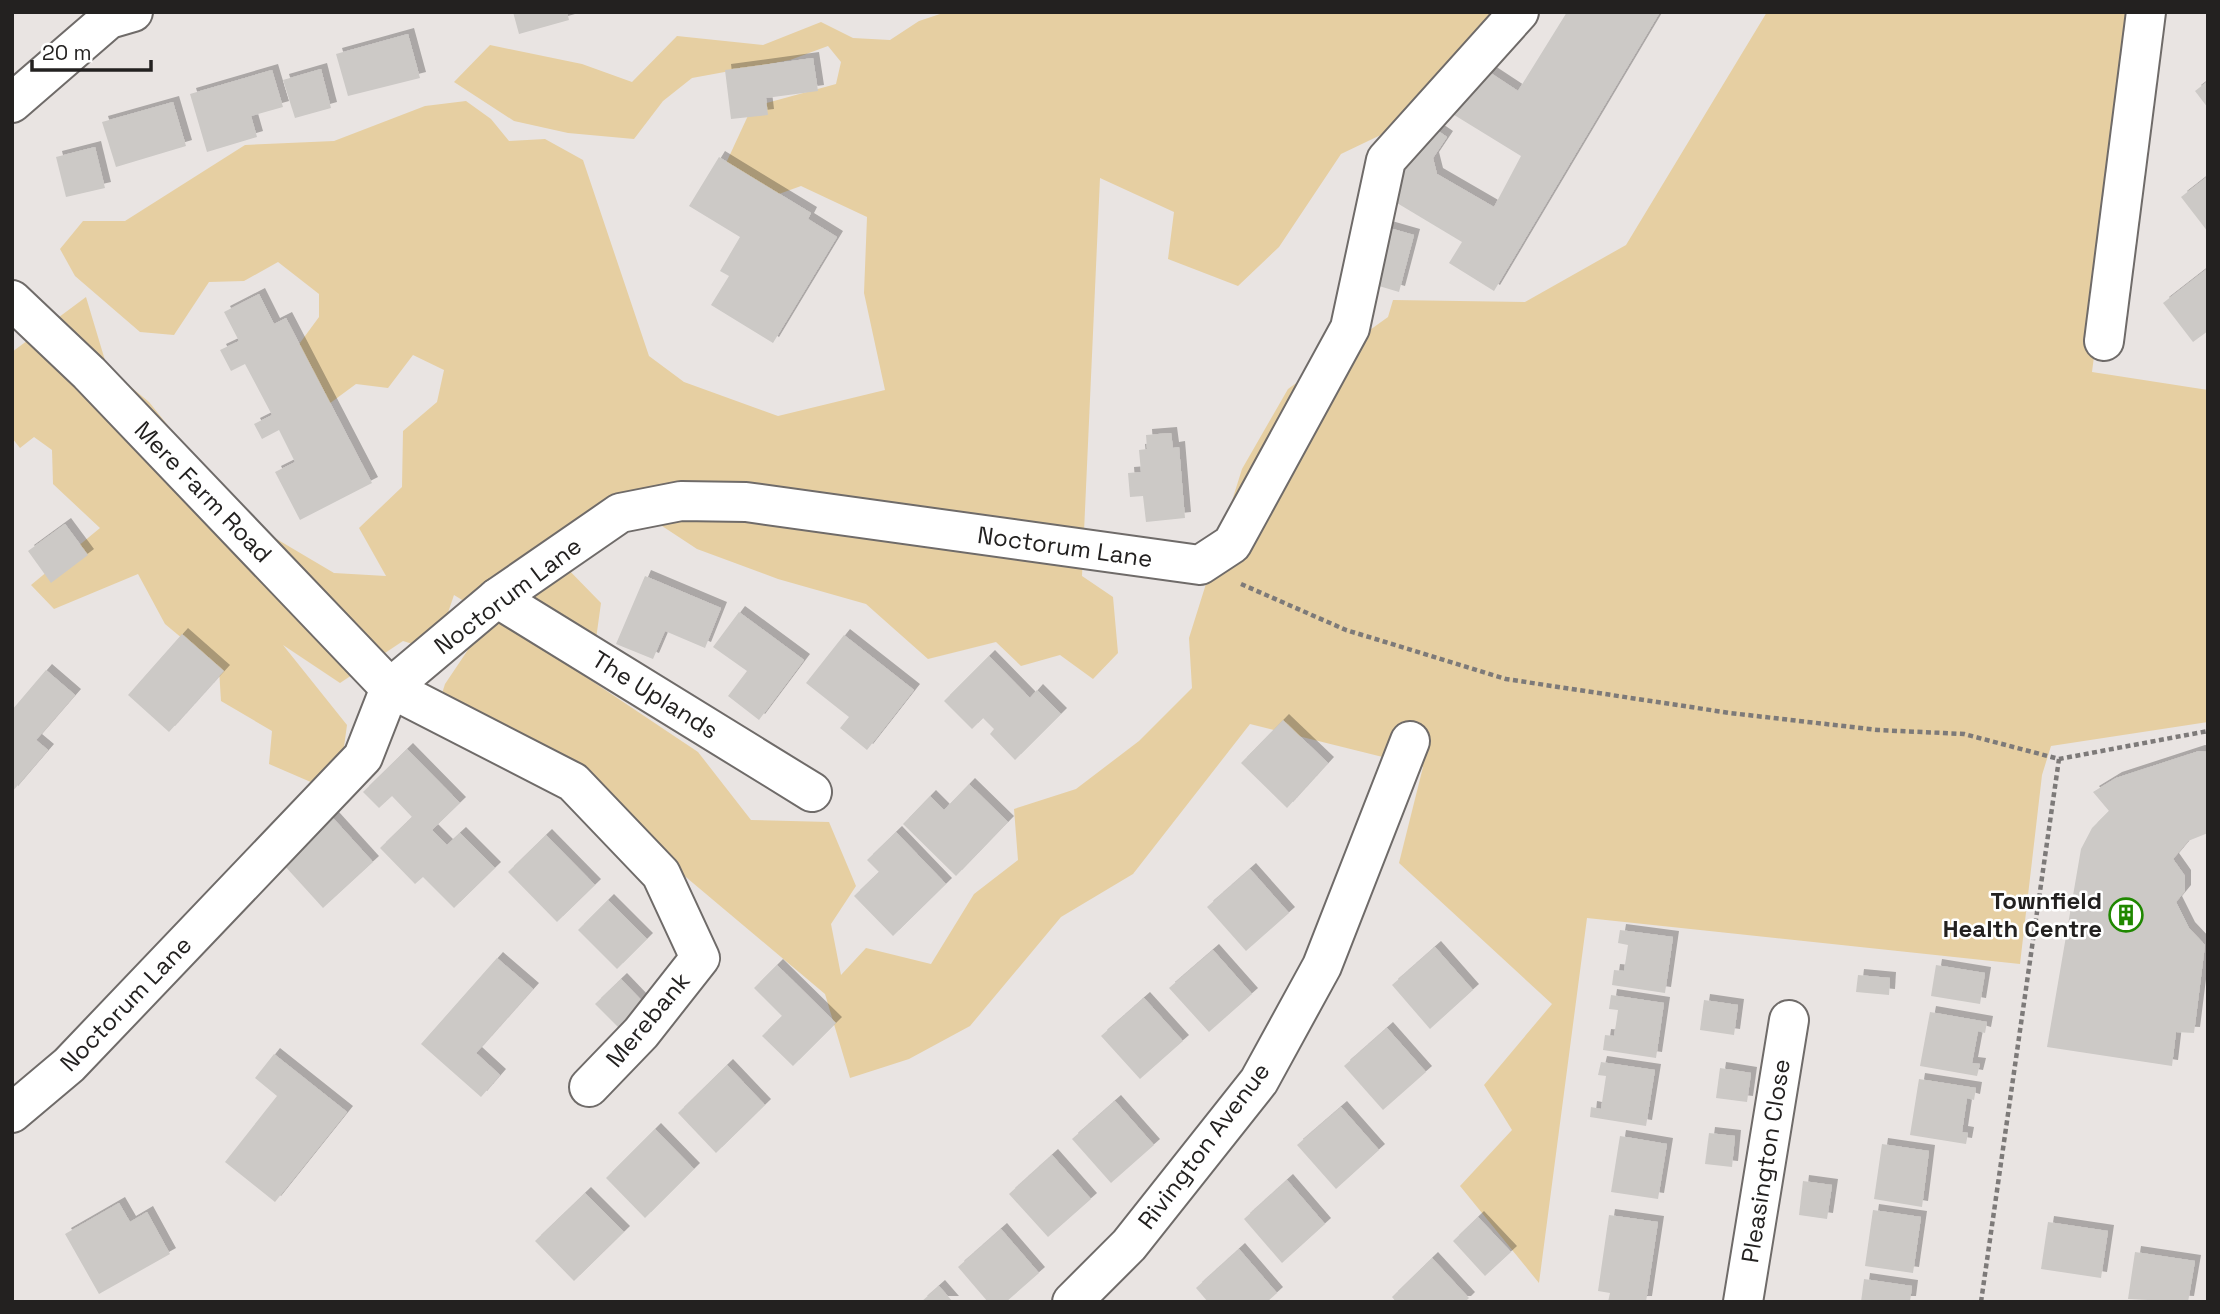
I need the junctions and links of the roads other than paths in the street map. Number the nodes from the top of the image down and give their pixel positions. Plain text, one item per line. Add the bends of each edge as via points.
1 (134, 12) edge
2 (1519, 12) edge
3 (2146, 12) edge
4 (12, 103) edge
5 (12, 300) edge
6 (2104, 341) dead end
7 (497, 598) junction
8 (390, 688) junction
9 (1410, 741) dead end
10 (812, 792) dead end
11 (662, 874) joint
12 (1789, 1020) dead end
13 (589, 1087) dead end
14 (12, 1113) edge
15 (1072, 1302) edge
16 (1743, 1302) edge

1 - 4 street via 109,19
2 - 7 street, Noctorum Lane via 1386,160 1350,328 1232,544 1200,565 746,502 681,501 621,513
3 - 6 street
5 - 8 street, Mere Farm Road via 89,373
7 - 8 street, Noctorum Lane
7 - 10 street, The Uplands
8 - 11 street, Mere Farm Road via 573,782
8 - 14 street, Noctorum Lane via 363,757 69,1065
9 - 15 street, Rivington Avenue via 1322,966 1258,1082 1129,1244
11 - 13 street, Merebank via 700,958
12 - 16 street, Pleasington Close

